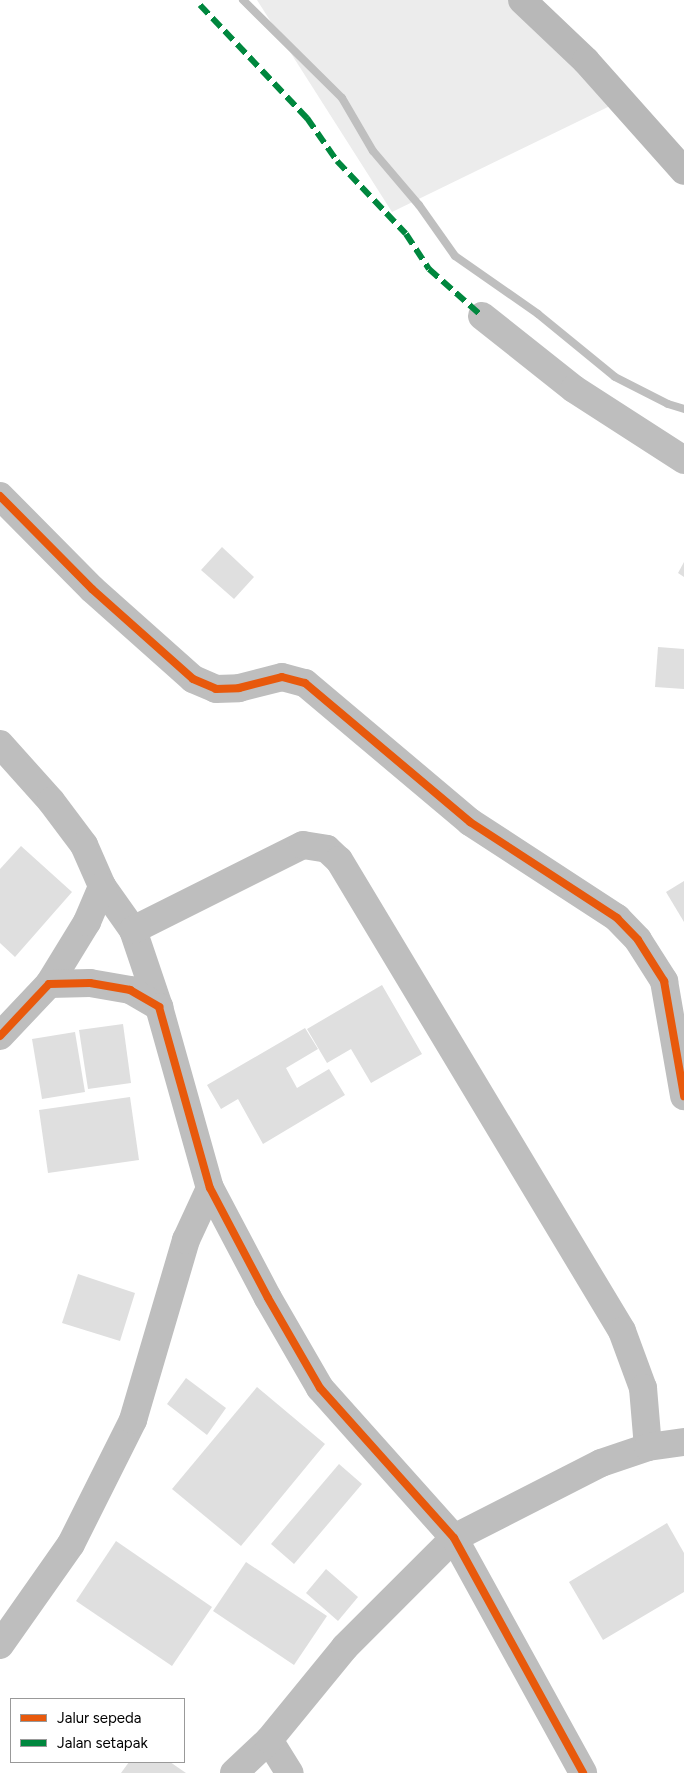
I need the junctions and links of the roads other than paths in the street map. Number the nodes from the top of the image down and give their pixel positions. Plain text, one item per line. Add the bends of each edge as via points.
1 (522, 0) edge
2 (684, 171) edge
3 (482, 316) dead end
4 (684, 460) edge
5 (0, 496) edge
6 (0, 744) edge
7 (102, 886) junction
8 (133, 930) junction
9 (50, 984) junction
10 (159, 1007) junction
11 (0, 1036) edge
12 (684, 1096) edge
13 (210, 1188) junction
14 (684, 1442) edge
15 (648, 1447) junction
16 (454, 1538) junction
17 (0, 1645) edge
18 (269, 1740) junction
19 (234, 1773) edge
20 (290, 1773) edge
21 (583, 1773) edge

1 - 2 main road via 586,61
3 - 4 street via 574,389
5 - 12 street via 92,589 193,679 216,689 239,688 282,677 305,683 470,822 601,904 626,926 664,981
6 - 7 street via 68,822 84,845
7 - 8 street
7 - 9 street via 88,922
8 - 10 street
8 - 15 street via 303,844 327,849 339,860 622,1331 643,1388
9 - 10 street via 90,983 130,990
9 - 11 street
10 - 13 street
13 - 16 street via 320,1388
13 - 17 street via 186,1240 133,1420 71,1544
14 - 15 street
15 - 16 street via 601,1463
16 - 18 street via 344,1647
16 - 21 street
18 - 19 street
18 - 20 street

